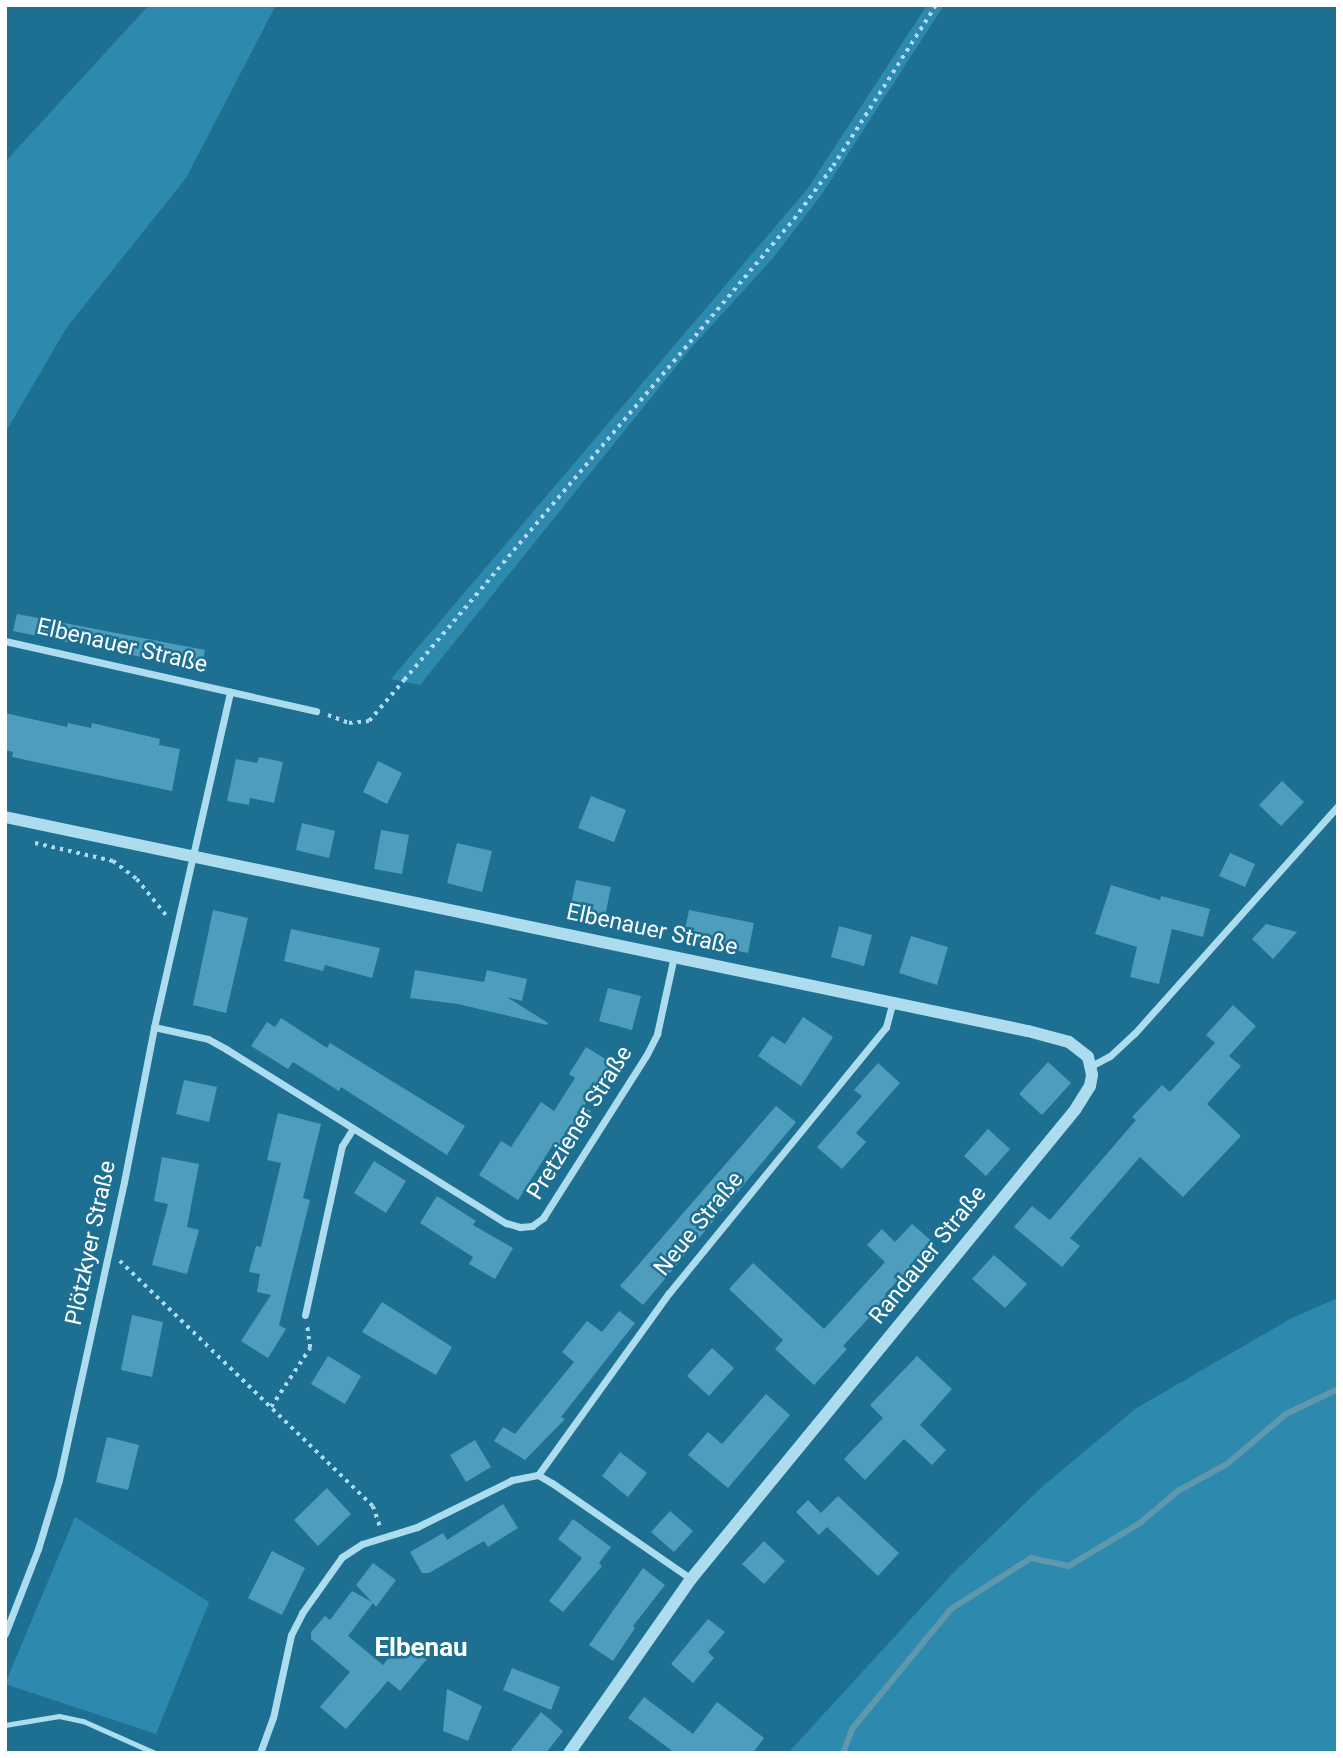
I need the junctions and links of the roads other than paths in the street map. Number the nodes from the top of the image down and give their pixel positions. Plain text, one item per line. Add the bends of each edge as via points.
1 (5, 641) edge
2 (230, 692) junction
3 (316, 711) road end
4 (1338, 806) edge
5 (5, 817) edge
6 (193, 855) junction
7 (674, 956) junction
8 (893, 1001) junction
9 (154, 1027) junction
10 (1091, 1066) junction
11 (352, 1129) junction
12 (305, 1315) road end
13 (538, 1475) junction
14 (691, 1579) junction
15 (5, 1634) edge
16 (5, 1725) edge
17 (155, 1753) edge
18 (260, 1753) edge
19 (569, 1753) edge

1 - 2 street, Elbenauer Straße
2 - 3 street, Elbenauer Straße
2 - 6 street, Elbenauer Straße
4 - 10 street via 1134,1034
5 - 6 street, Elbenauer Straße
6 - 7 street, Elbenauer Straße
6 - 9 street, Plötzkyer Straße
7 - 8 street, Elbenauer Straße
7 - 11 street, Pretziener Straße via 657,1034 646,1056 543,1218 532,1226 506,1223
8 - 10 street, Elbenauer Straße via 1069,1042 1083,1051
8 - 13 street, Neue Straße via 886,1027 669,1293
9 - 11 street, Pretziener Straße via 226,1049
9 - 15 street, Plötzkyer Straße via 50,1513
10 - 14 street, Randauer Straße via 1090,1086 1075,1110
11 - 12 street via 342,1146
13 - 14 street
13 - 18 street via 512,1480 417,1527 362,1544 342,1557 291,1635 273,1718
14 - 19 street, Randauer Straße
16 - 17 lane via 71,1718

